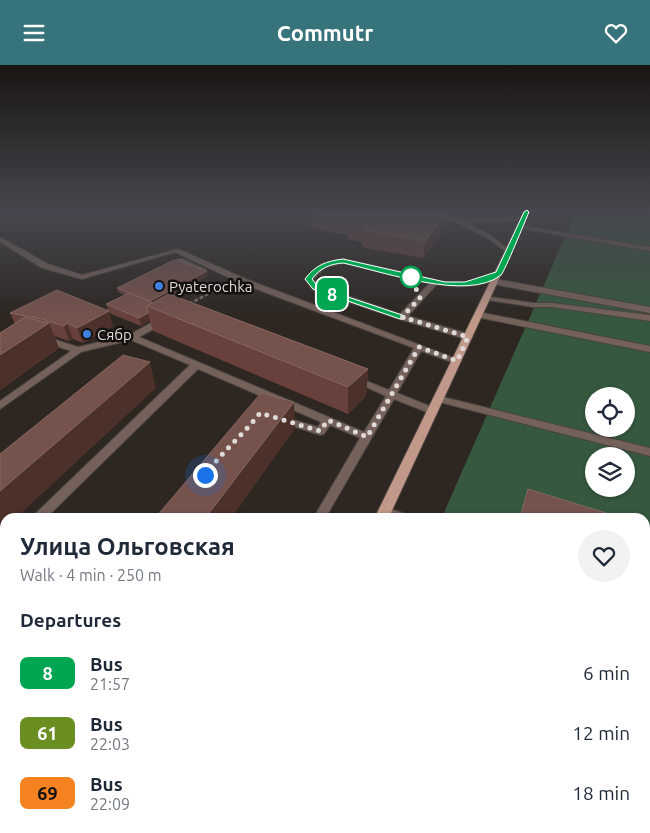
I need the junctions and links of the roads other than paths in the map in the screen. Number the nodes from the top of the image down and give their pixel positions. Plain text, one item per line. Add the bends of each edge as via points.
1 (15, 248) edge
2 (504, 248) edge
3 (511, 248) edge
4 (509, 252) junction
5 (180, 261) edge
6 (497, 278) junction
7 (243, 281) junction
8 (436, 282) junction
9 (488, 298) junction
10 (179, 310) edge
11 (650, 311) edge
12 (479, 315) junction
13 (402, 317) junction
14 (650, 317) edge
15 (33, 337) edge
16 (132, 337) junction
17 (468, 337) junction
18 (419, 347) junction
19 (650, 349) edge
20 (78, 350) junction
21 (457, 361) junction
22 (197, 364) junction
23 (342, 375) edge
24 (392, 394) junction
25 (439, 399) junction
26 (0, 406) edge
27 (433, 411) junction
28 (269, 416) edge
29 (328, 420) junction
30 (367, 437) junction
31 (650, 452) edge
32 (43, 513) edge
33 (322, 513) edge
34 (384, 513) edge

1 - 7 lane via 46,266 82,277 176,251
2 - 4 lane
3 - 4 main road
4 - 6 main road
5 - 7 lane via 212,274
6 - 8 lane via 465,285
6 - 9 main road
6 - 11 street
7 - 18 lane
8 - 13 lane
8 - 13 lane via 343,261 329,262 314,271 309,279 316,288
9 - 12 main road
9 - 14 lane
10 - 16 lane
12 - 17 main road
12 - 19 lane
13 - 17 lane
15 - 20 lane via 50,339
16 - 20 lane
16 - 22 lane
17 - 21 main road
18 - 21 lane
18 - 24 lane
20 - 26 lane
21 - 25 main road
22 - 29 lane
22 - 32 lane
23 - 24 lane
24 - 27 lane
24 - 30 lane
25 - 27 main road
25 - 31 lane
27 - 34 main road
28 - 29 lane via 320,431
29 - 30 lane
30 - 33 lane

